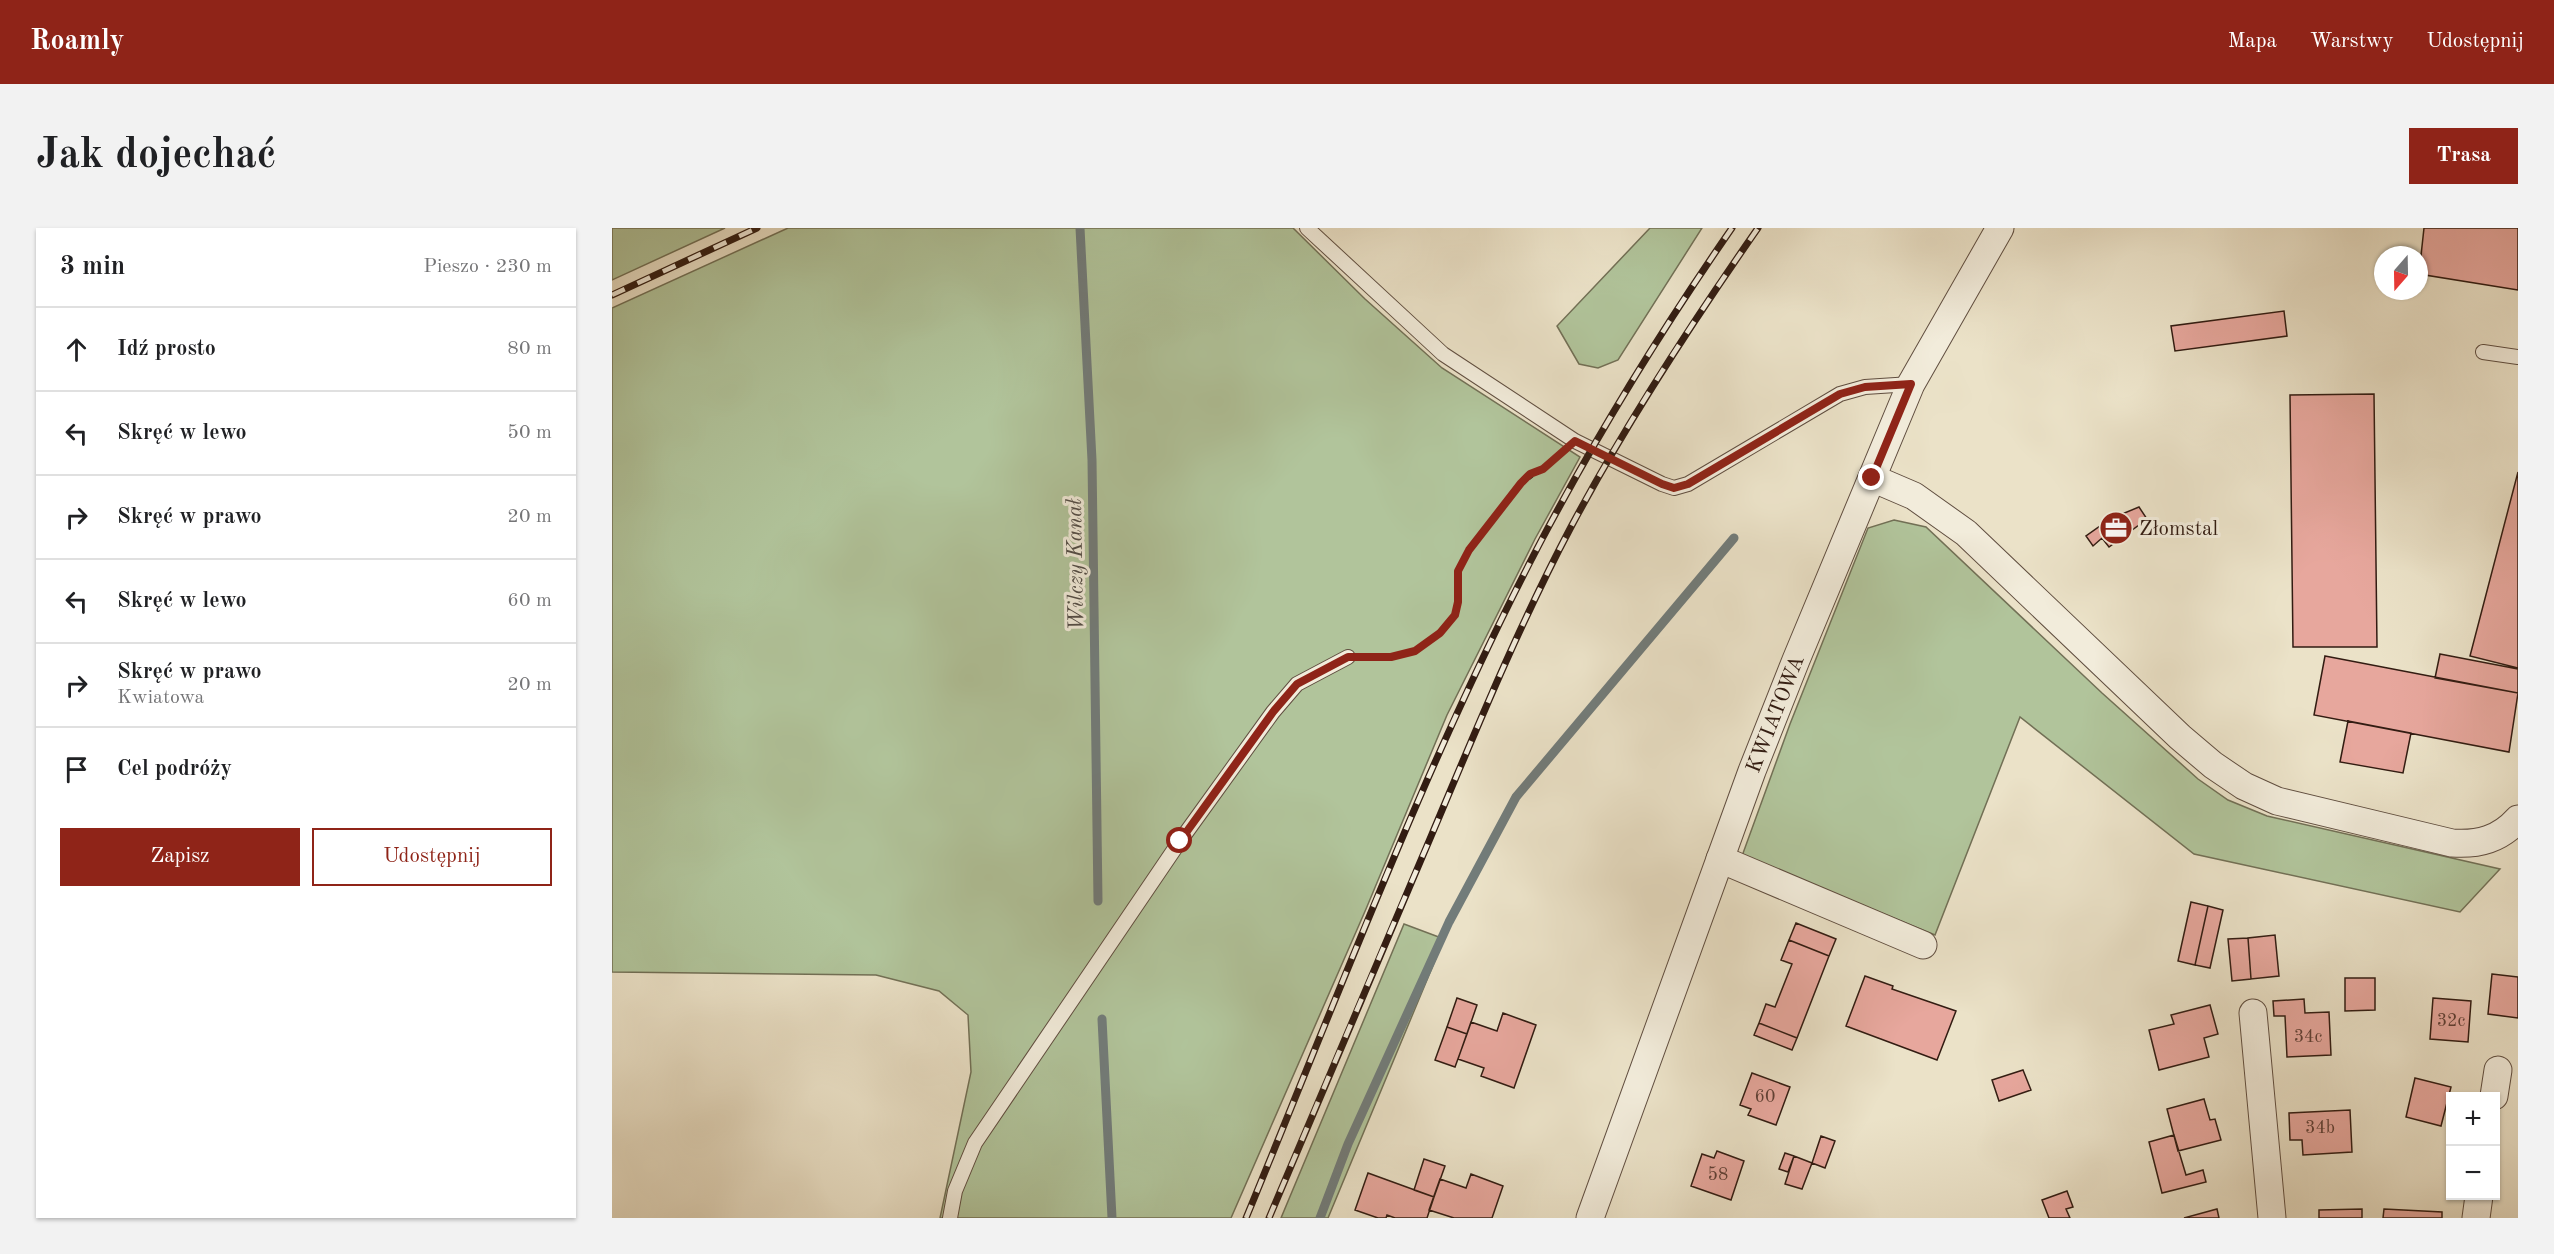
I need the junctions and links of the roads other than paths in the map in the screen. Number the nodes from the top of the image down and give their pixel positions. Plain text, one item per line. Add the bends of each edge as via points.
1 (1307, 228) edge
2 (2000, 228) edge
3 (2483, 352) dead end
4 (2518, 357) edge
5 (1911, 384) junction
6 (1872, 478) junction
7 (1348, 657) road end
8 (2518, 819) edge
9 (1720, 859) junction
10 (1923, 945) dead end
11 (2253, 1013) dead end
12 (2498, 1070) dead end
13 (2495, 1092) edge
14 (2478, 1200) edge
15 (950, 1218) edge
16 (1590, 1218) edge
17 (2272, 1218) edge
18 (2476, 1218) edge

1 - 5 lane via 1443,354 1575,441 1674,488 1688,484 1840,394 1865,387
2 - 5 street, KWIATOWA
3 - 4 lane
5 - 6 street, KWIATOWA
6 - 8 street via 1914,496 1966,533 2180,737 2244,786 2277,801 2452,843 2471,845 2490,840
6 - 9 street, KWIATOWA via 1773,717
7 - 15 lane via 1297,684 1180,841 975,1143 955,1191
9 - 10 street
9 - 16 street, KWIATOWA
11 - 17 street
12 - 13 street
14 - 18 street

